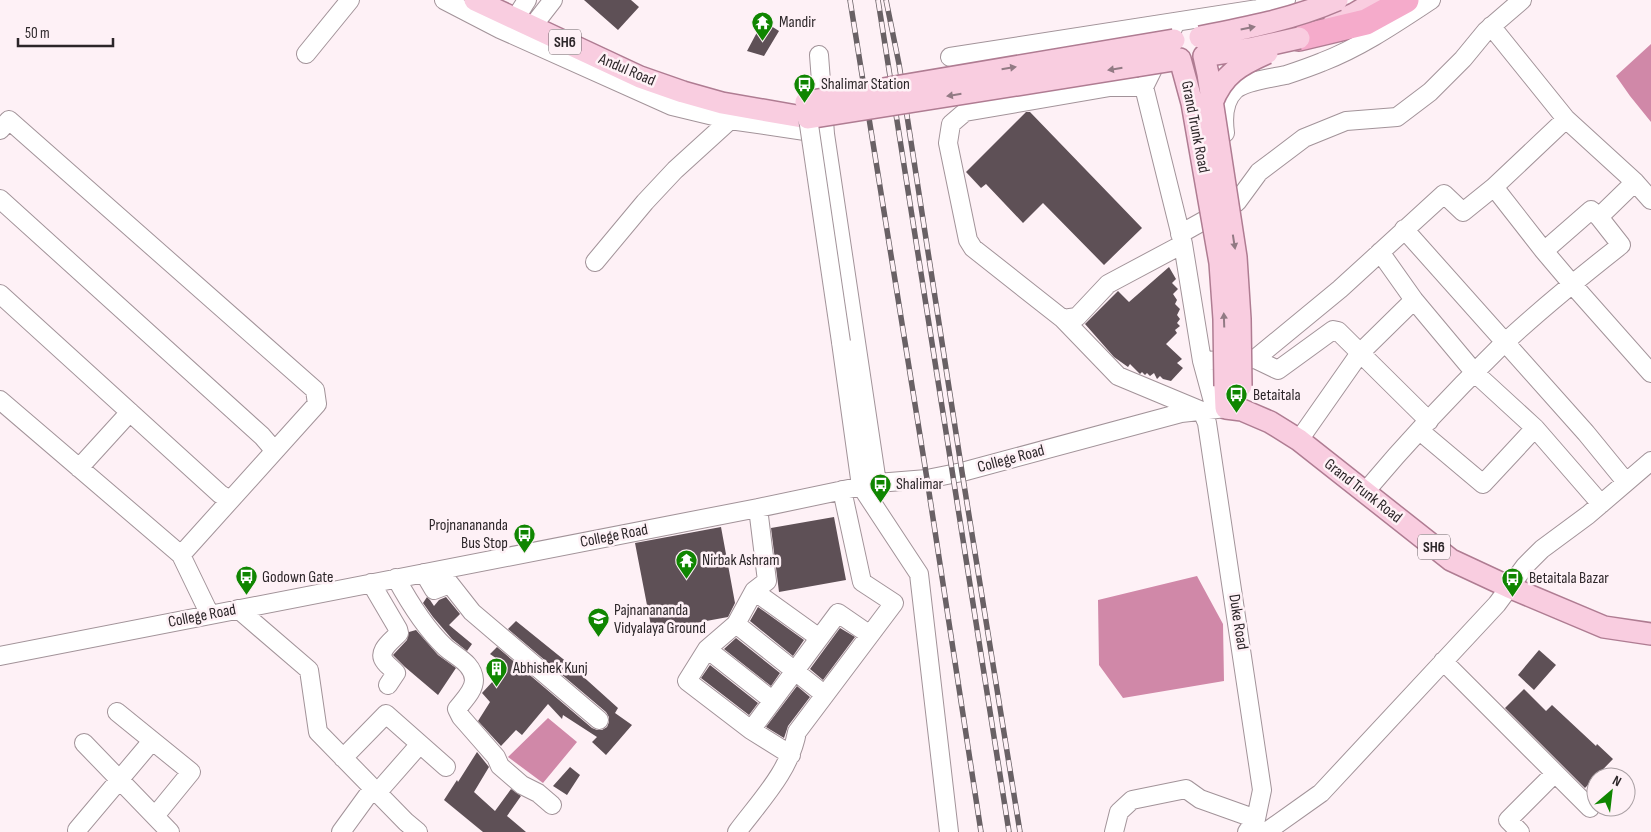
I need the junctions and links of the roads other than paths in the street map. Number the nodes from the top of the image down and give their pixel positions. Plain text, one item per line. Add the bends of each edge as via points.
1 (350, 0) edge
2 (444, 0) edge
3 (475, 0) edge
4 (527, 0) edge
5 (553, 0) edge
6 (1249, 0) edge
7 (1286, 0) edge
8 (1337, 0) edge
9 (1378, 0) edge
10 (1406, 0) edge
11 (1431, 0) edge
12 (1522, 0) edge
13 (524, 23) junction
14 (1491, 26) junction
15 (1202, 37) junction
16 (1299, 38) junction
17 (1177, 41) junction
18 (306, 54) dead end
19 (819, 55) dead end
20 (950, 57) dead end
21 (1144, 87) junction
22 (1212, 103) junction
23 (807, 110) junction
24 (1566, 119) junction
25 (730, 120) junction
26 (0, 130) edge
27 (825, 134) junction
28 (1635, 182) junction
29 (1494, 187) junction
30 (0, 199) edge
31 (1651, 200) edge
32 (1236, 202) junction
33 (1599, 217) junction
34 (1404, 230) junction
35 (1181, 239) junction
36 (1544, 251) junction
37 (1380, 252) junction
38 (595, 262) dead end
39 (1572, 284) junction
40 (0, 294) edge
41 (1414, 300) junction
42 (1063, 319) junction
43 (1505, 343) junction
44 (1360, 353) junction
45 (1255, 359) junction
46 (1202, 362) junction
47 (1475, 373) junction
48 (1651, 373) edge
49 (1233, 386) junction
50 (0, 400) edge
51 (1221, 410) junction
52 (130, 412) junction
53 (1424, 426) junction
54 (1535, 428) junction
55 (1299, 440) junction
56 (274, 450) junction
57 (1651, 461) edge
58 (80, 468) junction
59 (1626, 482) junction
60 (869, 485) junction
61 (842, 490) junction
62 (1365, 492) junction
63 (230, 500) junction
64 (1601, 504) junction
65 (758, 508) junction
66 (181, 556) junction
67 (424, 573) junction
68 (396, 578) junction
69 (371, 583) junction
70 (1509, 587) junction
71 (754, 591) junction
72 (238, 609) junction
73 (210, 615) junction
74 (736, 624) junction
75 (1651, 634) edge
76 (870, 635) junction
77 (818, 638) junction
78 (707, 649) junction
79 (0, 656) edge
80 (1443, 661) junction
81 (794, 670) junction
82 (388, 685) dead end
83 (825, 695) junction
84 (772, 700) junction
85 (117, 712) dead end
86 (599, 720) dead end
87 (751, 730) junction
88 (152, 741) junction
89 (84, 743) dead end
90 (420, 744) junction
91 (790, 755) junction
92 (343, 758) junction
93 (446, 767) dead end
94 (1555, 773) junction
95 (120, 781) junction
96 (375, 791) junction
97 (1586, 804) edge
98 (552, 805) dead end
99 (155, 816) junction
100 (1256, 828) edge
101 (78, 830) dead end
102 (1517, 831) edge
103 (170, 832) edge
104 (341, 832) edge
105 (418, 832) edge
106 (737, 832) edge
107 (949, 832) edge
108 (1114, 832) edge

1 - 18 street
2 - 25 street via 500,29 672,106
3 - 13 main road, Andul Road / SH6
4 - 13 street
5 - 13 street
6 - 15 street via 1225,8
7 - 15 street via 1258,9
15 -> 8 main road, bridge via 1308,13
9 - 16 main road
10 - 16 highway via 1366,22
11 - 32 street via 1363,43 1323,62 1234,90 1227,99 1224,123
12 - 14 street
13 - 23 main road, Andul Road / SH6 via 640,77 702,98 757,108
14 - 24 street
14 - 32 street via 1430,92 1397,116 1346,121 1304,138 1259,172
15 - 16 main road, bridge via 1254,48
15 - 17 main road
15 - 17 street
15 - 22 main road, Grand Trunk Road, bridge
16 - 22 main road, bridge via 1242,64 1221,82
17 - 20 street
17 - 21 street
17 - 23 main road, bridge
49 -> 17 main road, Grand Trunk Road, bridge via 1220,263 1192,103
19 - 27 street
21 - 35 street, Duke Road
21 - 42 street via 1110,87 965,112 951,124 948,143 968,240 973,248
22 -> 49 main road, Grand Trunk Road, bridge via 1236,257 1240,319
23 - 60 street, bridge via 841,342
24 - 28 street
24 - 29 street
25 - 27 street
25 - 38 street via 675,170
26 - 56 street via 9,120 316,390 317,404
27 - 60 street
28 - 31 street
28 - 33 street
29 - 34 street via 1463,212 1444,194
29 - 36 street
30 - 56 street
32 - 35 street
33 - 36 street via 1591,210
33 - 39 street via 1621,245
34 - 37 street
34 - 43 street
35 - 42 street via 1108,284 1077,316
35 - 46 street, Duke Road
36 - 39 street
37 - 41 street
37 - 45 street
39 - 43 street
39 - 48 street
40 - 52 street
41 - 44 street
41 - 47 street
42 - 51 street via 1118,376
43 - 47 street
43 - 59 street
44 - 45 street via 1333,330 1278,370
44 - 53 street
44 - 55 street
45 - 46 street
46 - 51 street, Duke Road
47 - 53 street
47 - 54 street
49 - 51 main road, Grand Trunk Road
50 - 58 street
51 - 55 main road, Grand Trunk Road / SH6 via 1270,422
51 - 60 street, College Road via 1181,413 962,472
51 - 100 street, Duke Road via 1208,423 1262,790
52 - 58 street
52 - 63 street
53 - 54 street via 1483,484
53 - 62 street
54 - 64 street
55 - 62 main road, Grand Trunk Road / SH6
56 - 63 street
57 - 59 street
58 - 66 street
59 - 64 street
60 - 61 street, College Road
60 - 107 street via 919,574
61 - 65 street, College Road
61 - 76 street via 862,582 894,603
62 - 70 main road, Grand Trunk Road / SH6 via 1451,560
63 - 66 street
64 - 70 street via 1542,549
65 - 67 street, College Road
65 - 71 street via 767,581
66 - 73 street
67 - 68 street, College Road
67 - 86 street via 434,590 450,584 472,612
68 - 69 street, College Road
68 - 98 street via 431,632 468,664 474,682 469,695 457,709 461,718 496,757 500,766
69 - 72 street, College Road
69 - 82 street via 399,633 382,651 385,662 396,673
70 - 75 main road, Grand Trunk Road / SH6 via 1604,627
70 - 80 street
71 - 74 street
71 - 77 street
72 - 73 street, College Road
72 - 92 street via 309,670 318,732
73 - 79 street, College Road
74 - 78 street
74 - 81 street
76 - 77 street via 838,613
76 - 83 street
77 - 81 street
78 - 84 street
78 - 87 street via 687,681
80 - 94 street
80 - 100 street via 1321,793
81 - 83 street
81 - 84 street
83 - 91 street via 796,732
84 - 87 street
85 - 88 street
87 - 91 street
88 - 95 street
88 - 99 street via 191,772
89 - 95 street
90 - 92 street via 386,714
90 - 93 street
90 - 96 street
91 - 106 street
92 - 96 street
94 - 97 street
94 - 102 street via 1508,820
95 - 99 street
95 - 101 street
96 - 104 street
96 - 105 street
99 - 103 street
100 - 108 street via 1186,789 1132,800 1119,812

